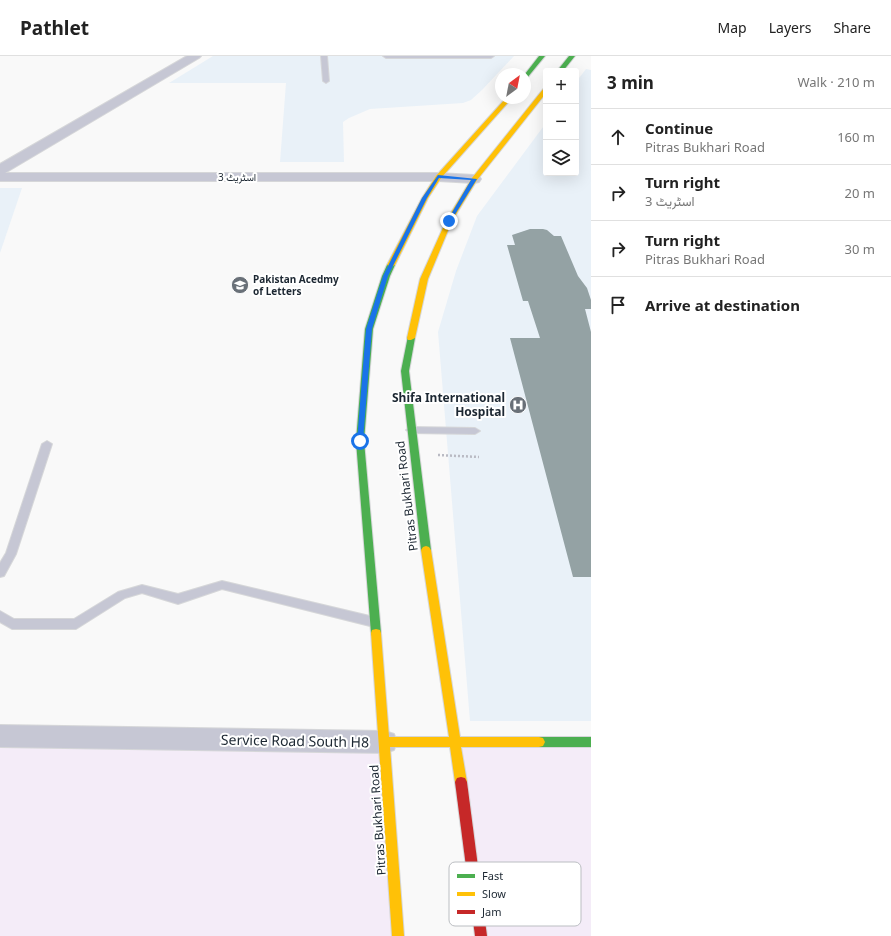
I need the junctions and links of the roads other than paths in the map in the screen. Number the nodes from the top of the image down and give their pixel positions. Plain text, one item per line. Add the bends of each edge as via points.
1 (195, 56) edge
2 (324, 56) edge
3 (386, 56) edge
4 (491, 56) edge
5 (542, 56) edge
6 (572, 56) edge
7 (562, 68) edge
8 (531, 70) edge
9 (326, 81) dead end
10 (543, 93) edge
11 (504, 104) edge
12 (0, 170) edge
13 (0, 177) edge
14 (438, 177) junction
15 (474, 179) junction
16 (411, 430) junction
17 (475, 431) dead end
18 (47, 444) dead end
19 (0, 573) edge
20 (0, 616) edge
21 (375, 623) junction
22 (0, 736) edge
23 (385, 742) junction
24 (591, 742) edge
25 (456, 743) junction
26 (471, 862) edge
27 (480, 926) edge
28 (398, 936) edge
29 (481, 936) edge

1 - 12 street
2 - 9 lane
3 - 4 lane
5 - 8 street
6 - 7 street
10 - 15 street, Pitras Bukhari Road
11 - 14 street, Pitras Bukhari Road
13 - 14 street, اسٹریٹ 3
14 - 15 street, اسٹریٹ 3
14 - 21 street, Pitras Bukhari Road via 386,276 369,329 360,441
15 - 16 street, Pitras Bukhari Road via 449,221 424,279 405,371
16 - 17 lane
16 - 25 street, Pitras Bukhari Road via 425,546
18 - 19 lane via 11,554
20 - 21 lane via 12,624 76,624 122,595 142,589 178,599 222,585
21 - 23 street, Pitras Bukhari Road
22 - 23 street, Service Road South H8
23 - 25 street, Service Road South H8
23 - 28 street, Pitras Bukhari Road
24 - 25 street, Service Road South H8
25 - 26 street, Pitras Bukhari Road
27 - 29 street, Pitras Bukhari Road

